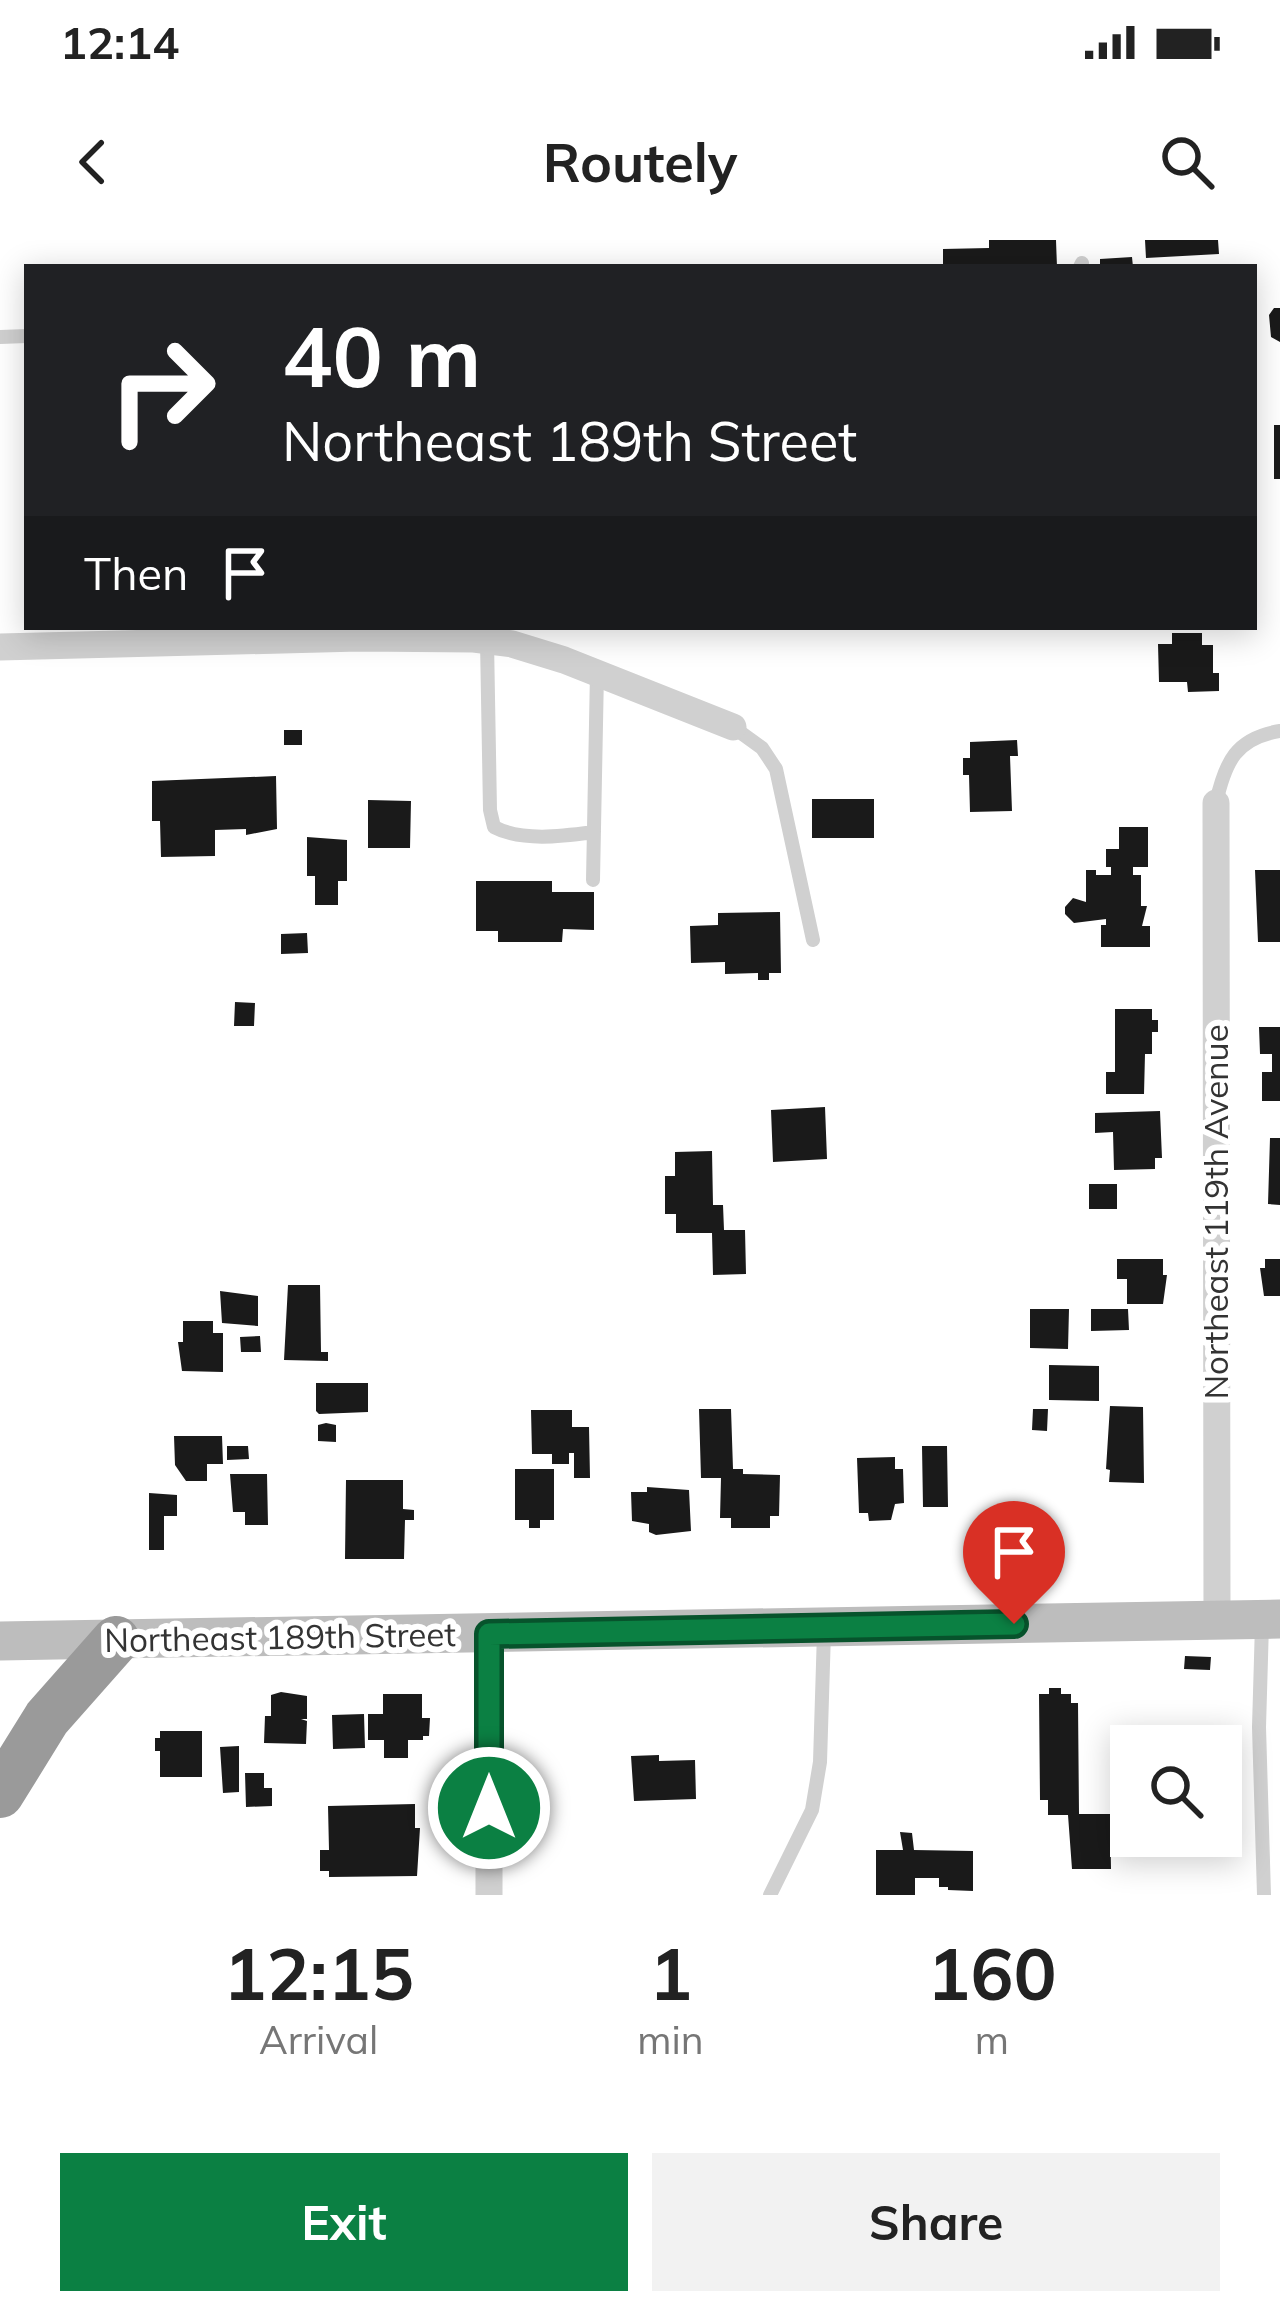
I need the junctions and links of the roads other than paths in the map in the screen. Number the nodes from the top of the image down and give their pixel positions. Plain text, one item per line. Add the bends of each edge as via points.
1 (487, 641) junction
2 (0, 647) edge
3 (597, 672) junction
4 (733, 728) joint
5 (1280, 731) edge
6 (1216, 803) joint
7 (594, 832) junction
8 (593, 880) dead end
9 (813, 940) dead end
10 (1271, 1619) edge
11 (1216, 1620) junction
12 (825, 1627) junction
13 (489, 1634) junction
14 (116, 1640) junction
15 (0, 1641) edge
16 (1259, 1714) junction
17 (1280, 1715) edge
18 (0, 1794) edge
19 (489, 1895) edge
20 (770, 1895) edge
21 (1264, 1895) edge

1 - 2 street
1 - 3 street
1 - 7 lane via 494,827
3 - 4 street
3 - 7 lane
4 - 9 lane via 776,769
5 - 6 lane via 1244,744 1222,776
6 - 11 street, Northeast 119th Avenue
7 - 8 lane
10 - 11 street, Northeast 189th Street
10 - 16 lane
11 - 12 street, Northeast 189th Street
12 - 13 street, Northeast 189th Street
12 - 20 lane via 812,1810
13 - 14 street, Northeast 189th Street
13 - 19 street
14 - 15 street, Northeast 189th Street
14 - 18 highway via 47,1718
16 - 17 lane
16 - 21 lane

